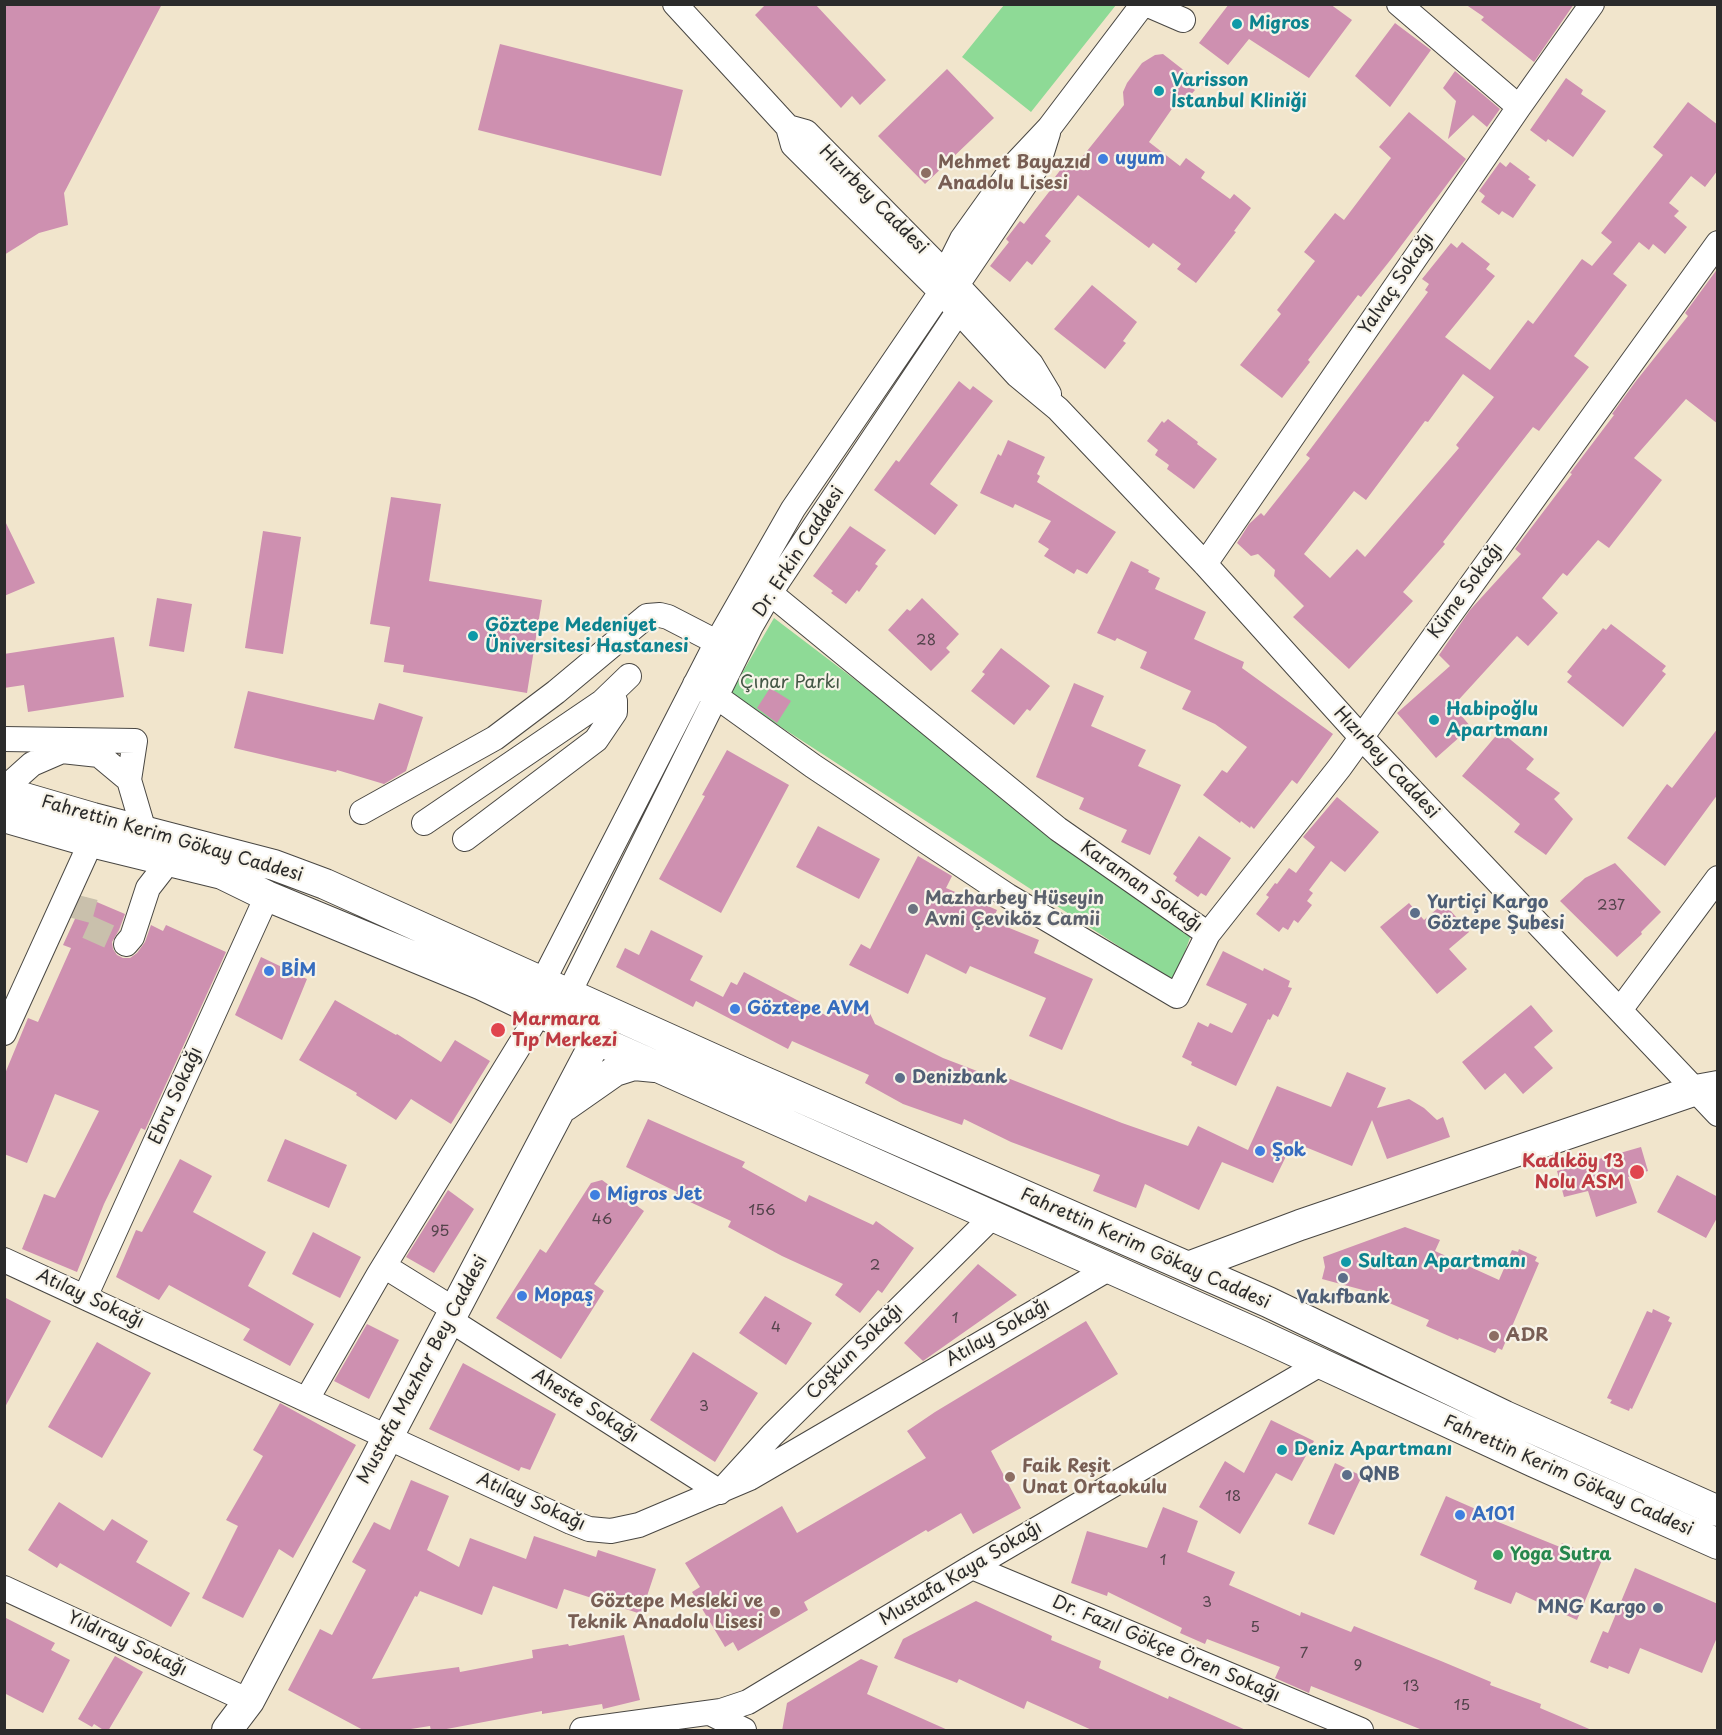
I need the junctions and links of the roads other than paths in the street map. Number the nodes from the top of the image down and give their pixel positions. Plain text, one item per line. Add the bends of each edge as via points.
1 (675, 4) edge
2 (1144, 4) edge
3 (1399, 4) edge
4 (1592, 4) edge
5 (1182, 20) dead end
6 (1519, 107) junction
7 (1714, 254) edge
8 (948, 283) junction
9 (958, 312) junction
10 (1058, 409) junction
11 (1205, 564) junction
12 (770, 593) junction
13 (727, 647) junction
14 (629, 676) dead end
15 (695, 684) junction
16 (612, 694) junction
17 (717, 697) junction
18 (527, 715) junction
19 (1361, 737) junction
20 (4, 739) edge
21 (549, 739) junction
22 (129, 780) junction
23 (4, 790) edge
24 (362, 812) dead end
25 (4, 818) edge
26 (424, 823) dead end
27 (144, 831) junction
28 (465, 839) dead end
29 (91, 842) junction
30 (169, 861) junction
31 (78, 870) junction
32 (1718, 878) edge
33 (267, 896) junction
34 (86, 897) tunnel mouth
35 (1208, 934) junction
36 (126, 944) dead end
37 (556, 987) junction
38 (534, 1010) junction
39 (1620, 1010) junction
40 (4, 1033) edge
41 (597, 1040) junction
42 (661, 1068) junction
43 (1710, 1090) edge
44 (560, 1109) junction
45 (1718, 1114) edge
46 (993, 1216) junction
47 (1300, 1225) junction
48 (4, 1260) edge
49 (384, 1266) junction
50 (1188, 1267) junction
51 (1110, 1268) junction
52 (1233, 1287) junction
53 (85, 1297) junction
54 (452, 1315) junction
55 (1253, 1332) junction
56 (1322, 1363) junction
57 (308, 1399) junction
58 (388, 1437) junction
59 (720, 1492) junction
60 (1718, 1512) edge
61 (1718, 1544) edge
62 (972, 1567) junction
63 (4, 1588) edge
64 (249, 1701) junction
65 (710, 1713) junction
66 (227, 1731) edge
67 (242, 1731) edge
68 (582, 1731) edge
69 (744, 1731) edge
70 (1360, 1731) edge

1 - 8 street, Hızırbey Caddesi
2 - 5 street
2 - 8 street, Dr. Erkin Caddesi via 1049,128 1017,162 962,239
3 - 6 street
4 - 6 street, Yalvaç Sokağı
6 - 11 street, Yalvaç Sokağı
7 - 19 street, Küme Sokağı
8 - 9 street, Hızırbey Caddesi
8 - 10 street, Hızırbey Caddesi via 1031,364
8 - 13 street, Dr. Erkin Caddesi via 793,509
9 - 10 street, Hızırbey Caddesi via 1017,375
9 - 12 street, Dr. Erkin Caddesi
10 - 11 street, Hızırbey Caddesi
11 - 19 street, Hızırbey Caddesi
12 - 13 street, Dr. Erkin Caddesi
12 - 35 street, Karaman Sokağı via 1059,829
13 - 15 street, Dr. Erkin Caddesi
13 - 17 street, Dr. Erkin Caddesi
13 - 18 street via 668,617 647,616
14 - 16 street
15 - 17 street, Karaman Sokağı
15 - 37 street, Dr. Erkin Caddesi
16 - 21 street
16 - 28 street via 615,712 596,740
17 - 35 street, Karaman Sokağı via 1008,896 1177,996
17 - 37 street, Dr. Erkin Caddesi
18 - 21 street
18 - 24 street via 462,758
19 - 35 street, Küme Sokağı
19 - 39 street, Hızırbey Caddesi
20 - 22 street via 135,741
21 - 26 street
22 - 23 street via 99,755 62,751 32,764
22 - 27 street
23 - 27 main road, Fahrettin Kerim Gökay Caddesi
25 - 29 main road, Fahrettin Kerim Gökay Caddesi
27 - 37 main road, Fahrettin Kerim Gökay Caddesi via 311,878
29 - 30 main road, Fahrettin Kerim Gökay Caddesi
29 - 31 street
30 - 33 main road, Fahrettin Kerim Gökay Caddesi via 222,874
30 - 36 street via 148,888 132,937
31 - 34 street via 86,884
31 - 40 street
32 - 39 street
33 - 38 main road, Fahrettin Kerim Gökay Caddesi via 446,969
33 - 53 street, Ebru Sokağı
37 - 38 street, Fahrettin Kerim Gökay Caddesi via 562,1005 555,1010
37 - 41 main road
37 - 50 main road, Fahrettin Kerim Gökay Caddesi
38 - 41 main road, Fahrettin Kerim Gökay Caddesi
38 - 44 main road via 559,1029 566,1044
38 - 49 street
39 - 43 street, Hızırbey Caddesi
41 - 42 main road, Fahrettin Kerim Gökay Caddesi
41 - 44 main road, Mustafa Mazhar Bey Caddesi
42 - 44 main road via 634,1065 620,1069
42 - 46 main road, Fahrettin Kerim Gökay Caddesi
43 - 45 street, Hızırbey Caddesi
43 - 47 main road
44 - 54 main road, Mustafa Mazhar Bey Caddesi
46 - 51 main road, Fahrettin Kerim Gökay Caddesi
46 - 59 street, Coşkun Sokağı via 772,1435
47 - 50 main road
47 - 52 main road via 1251,1257
48 - 53 street, Atılay Sokağı
49 - 54 street, Aheste Sokağı
49 - 57 street
50 - 52 main road, Fahrettin Kerim Gökay Caddesi
51 - 55 main road, Fahrettin Kerim Gökay Caddesi
51 - 59 street, Atılay Sokağı
52 - 55 main road
52 - 60 main road, Fahrettin Kerim Gökay Caddesi
53 - 57 street, Atılay Sokağı
54 - 58 main road, Mustafa Mazhar Bey Caddesi
54 - 59 street, Aheste Sokağı
55 - 56 main road, Fahrettin Kerim Gökay Caddesi
56 - 61 main road, Fahrettin Kerim Gökay Caddesi
56 - 62 street, Mustafa Kaya Sokağı
57 - 58 street, Atılay Sokağı
58 - 59 street, Atılay Sokağı via 571,1522 597,1530 639,1525
58 - 64 main road, Mustafa Mazhar Bey Caddesi
62 - 65 street, Mustafa Kaya Sokağı via 748,1702
62 - 70 street, Dr. Fazıl Gökçe Ören Sokağı
63 - 64 street, Yıldıray Sokağı
64 - 66 main road, Mustafa Mazhar Bey Caddesi
64 - 67 main road, Mustafa Mazhar Bey Caddesi
65 - 68 street, Mustafa Kaya Sokağı
65 - 69 street

